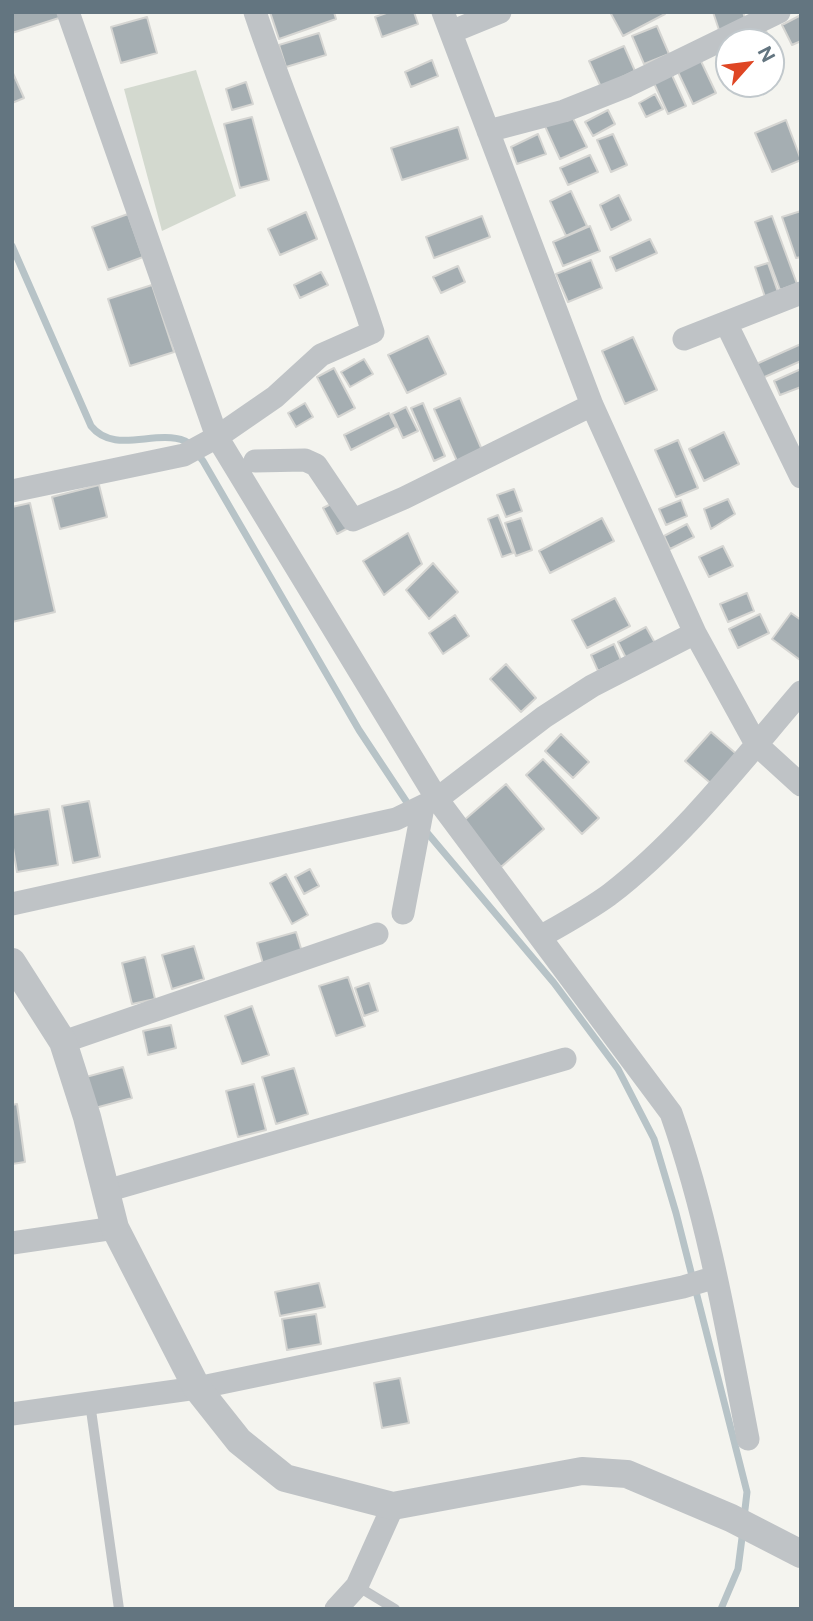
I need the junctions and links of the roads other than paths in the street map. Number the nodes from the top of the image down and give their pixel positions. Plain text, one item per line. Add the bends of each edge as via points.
1 (68, 12) edge
2 (255, 12) edge
3 (500, 12) edge
4 (779, 12) edge
5 (447, 22) edge
6 (488, 131) junction
7 (801, 293) edge
8 (726, 323) junction
9 (684, 339) dead end
10 (592, 405) junction
11 (202, 445) junction
12 (255, 461) dead end
13 (801, 477) edge
14 (12, 491) edge
15 (695, 633) junction
16 (801, 692) edge
17 (756, 744) junction
18 (801, 785) edge
19 (430, 803) junction
20 (12, 904) edge
21 (403, 913) dead end
22 (377, 934) dead end
23 (540, 937) junction
24 (13, 967) edge
25 (63, 1042) junction
26 (565, 1059) dead end
27 (106, 1191) junction
28 (116, 1228) junction
29 (12, 1243) edge
30 (700, 1282) junction
31 (197, 1388) junction
32 (90, 1403) junction
33 (12, 1414) edge
34 (748, 1439) dead end
35 (393, 1506) junction
36 (801, 1554) edge
37 (357, 1586) junction
38 (119, 1609) edge
39 (336, 1609) edge
40 (395, 1609) edge

1 - 11 street
2 - 11 street via 373,332 321,355 275,397
3 - 5 street
4 - 6 street via 614,91 564,111
5 - 6 street
6 - 10 street
7 - 8 street
8 - 9 street
8 - 13 street
10 - 12 street via 353,520 316,465 305,460
10 - 15 street
11 - 14 street
11 - 19 street
15 - 17 street
15 - 19 street via 592,686
16 - 17 street
17 - 18 street
17 - 23 street via 642,866 586,911
19 - 20 street via 396,819
19 - 21 street
19 - 23 street
22 - 25 street
23 - 30 street via 671,1113 690,1167
24 - 25 street
25 - 27 street
26 - 27 street
27 - 28 street
28 - 29 street
28 - 31 street
30 - 31 street
30 - 34 street
31 - 32 street
31 - 35 street via 239,1441 285,1478
32 - 33 street
32 - 38 lane
35 - 36 street via 582,1471 626,1474 731,1518
35 - 37 street
37 - 39 street
37 - 40 lane

